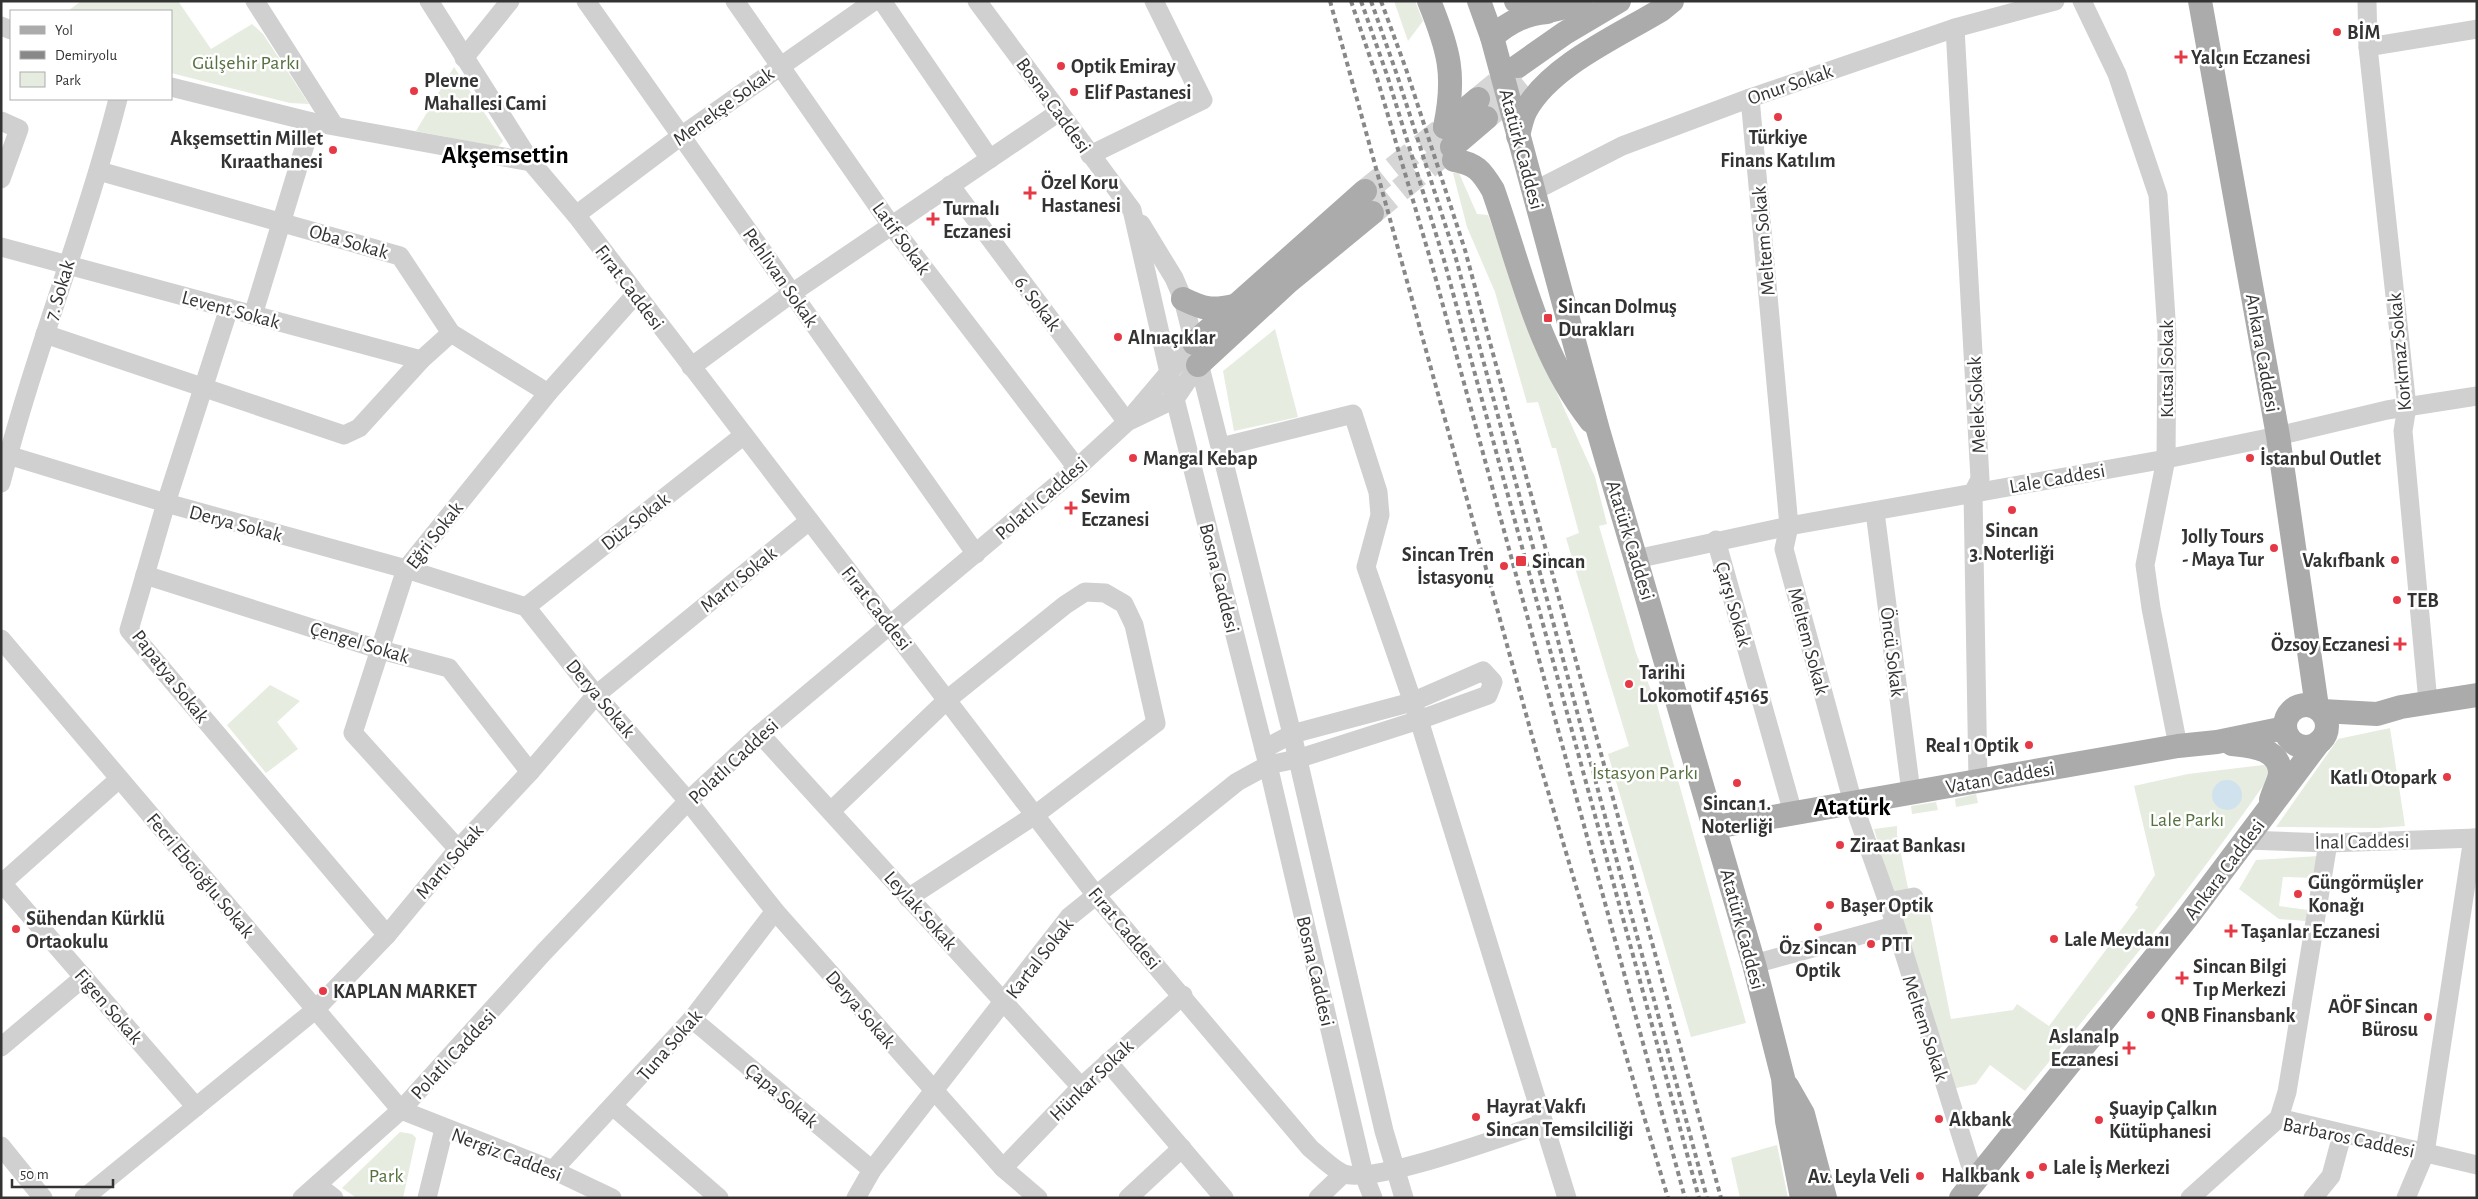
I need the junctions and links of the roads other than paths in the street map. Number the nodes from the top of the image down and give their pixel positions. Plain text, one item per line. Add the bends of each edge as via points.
1 (255, 1) edge
2 (429, 1) edge
3 (510, 1) edge
4 (586, 1) edge
5 (735, 1) edge
6 (874, 1) edge
7 (882, 1) edge
8 (977, 1) edge
9 (1154, 1) edge
10 (1430, 1) edge
11 (1479, 1) edge
12 (1516, 1) edge
13 (1581, 1) edge
14 (1619, 1) edge
15 (1653, 1) edge
16 (1672, 1) edge
17 (2055, 1) edge
18 (2082, 1) edge
19 (2200, 1) edge
20 (2367, 1) edge
21 (1547, 12) junction
22 (1955, 28) junction
23 (2477, 29) edge
24 (1492, 37) junction
25 (2368, 47) junction
26 (464, 58) junction
27 (781, 64) junction
28 (172, 87) edge
29 (1750, 98) junction
30 (118, 100) edge
31 (1482, 109) tunnel mouth
32 (1059, 112) junction
33 (1, 121) edge
34 (312, 122) junction
35 (334, 125) junction
36 (681, 136) junction
37 (1518, 136) junction
38 (1450, 145) junction
39 (1090, 155) junction
40 (990, 158) junction
41 (531, 162) junction
42 (100, 171) junction
43 (1, 179) edge
44 (950, 185) junction
45 (1534, 191) junction
46 (1132, 210) junction
47 (576, 215) junction
48 (282, 222) junction
49 (891, 225) junction
50 (1, 248) edge
51 (67, 264) junction
52 (792, 293) junction
53 (635, 295) junction
54 (1183, 299) junction
55 (1234, 306) junction
56 (229, 308) junction
57 (253, 315) junction
58 (451, 332) junction
59 (45, 334) junction
60 (1196, 354) junction
61 (421, 360) junction
62 (691, 367) junction
63 (1170, 373) junction
64 (204, 386) junction
65 (548, 393) junction
66 (2477, 396) edge
67 (1175, 399) junction
68 (2407, 407) junction
69 (1127, 422) junction
70 (1598, 430) junction
71 (744, 435) junction
72 (2278, 436) junction
73 (1221, 447) junction
74 (5, 455) edge
75 (2166, 459) junction
76 (1077, 468) junction
77 (1, 483) edge
78 (1973, 493) junction
79 (166, 504) junction
80 (1875, 512) junction
81 (809, 520) junction
82 (1789, 526) junction
83 (1716, 540) junction
84 (976, 554) junction
85 (1636, 559) junction
86 (406, 569) junction
87 (146, 575) junction
88 (526, 607) junction
89 (889, 625) junction
90 (1, 639) edge
91 (381, 650) junction
92 (596, 695) junction
93 (2477, 695) edge
94 (948, 699) junction
95 (1412, 702) junction
96 (2428, 702) junction
97 (2319, 709) junction
98 (2378, 714) junction
99 (1419, 720) junction
100 (2285, 728) junction
101 (760, 734) junction
102 (1292, 734) junction
103 (2322, 738) junction
104 (2218, 742) junction
105 (2178, 746) junction
106 (1266, 757) junction
107 (1297, 759) junction
108 (530, 772) junction
109 (119, 779) junction
110 (1978, 781) junction
111 (1911, 792) junction
112 (688, 801) junction
113 (1853, 802) junction
114 (832, 810) junction
115 (1793, 813) junction
116 (1035, 815) junction
117 (2265, 816) junction
118 (1715, 827) junction
119 (2475, 838) edge
120 (2247, 840) junction
121 (2328, 842) junction
122 (458, 849) junction
123 (2, 883) edge
124 (1096, 894) junction
125 (1914, 897) dead end
126 (908, 898) junction
127 (1888, 902) junction
128 (775, 911) junction
129 (1894, 926) junction
130 (387, 935) junction
131 (1754, 964) junction
132 (84, 977) junction
133 (1182, 995) junction
134 (1004, 1001) junction
135 (315, 1010) junction
136 (692, 1020) junction
137 (1, 1047) edge
138 (1108, 1062) junction
139 (2068, 1064) junction
140 (1783, 1078) junction
141 (1081, 1087) junction
142 (934, 1092) junction
143 (196, 1107) junction
144 (614, 1107) junction
145 (401, 1110) junction
146 (2279, 1118) junction
147 (1544, 1123) junction
148 (444, 1129) junction
149 (2342, 1134) junction
150 (1, 1146) edge
151 (1182, 1148) junction
152 (2425, 1153) junction
153 (1970, 1164) junction
154 (2477, 1165) edge
155 (1003, 1168) junction
156 (553, 1170) junction
157 (872, 1170) junction
158 (1396, 1170) junction
159 (1344, 1174) junction
160 (1364, 1174) junction
161 (317, 1185) junction
162 (43, 1198) edge
163 (84, 1198) edge
164 (302, 1198) edge
165 (334, 1198) edge
166 (427, 1198) edge
167 (612, 1198) edge
168 (719, 1198) edge
169 (856, 1198) edge
170 (1038, 1198) edge
171 (1128, 1198) edge
172 (1224, 1198) edge
173 (1318, 1198) edge
174 (1373, 1198) edge
175 (1404, 1198) edge
176 (1567, 1198) edge
177 (1802, 1198) edge
178 (1825, 1198) edge
179 (1943, 1198) edge
180 (1960, 1198) edge
181 (1980, 1198) edge
182 (2190, 1198) edge
183 (2314, 1198) edge
184 (2406, 1198) edge

1 - 35 street
2 - 26 street, Fırat Caddesi
3 - 26 street
4 - 36 street, Pehlivan Sokak
5 - 27 street, Latif Sokak
6 - 27 street, Menekşe Sokak
7 - 40 street
8 - 32 street, Bosna Caddesi
9 - 39 street via 1203,100
10 - 38 main road via 1450,65
11 - 24 main road, Atatürk Caddesi
12 - 21 main road
13 - 21 main road
14 - 15 main road via 1565,33 1522,75 1560,58
16 - 37 main road via 1570,64 1540,91 1526,111
17 - 22 street, Onur Sokak
18 - 75 street, Kutsal Sokak via 2117,74 2158,195 2168,334
19 - 72 main road, Ankara Caddesi
20 - 25 street, Korkmaz Sokak
21 - 24 main road via 1522,17
22 - 29 street, Onur Sokak
22 - 78 street, Melek Sokak via 1980,479
23 - 25 street
24 - 37 main road, Atatürk Caddesi
25 - 68 street, Korkmaz Sokak
26 - 41 street, Fırat Caddesi
27 - 36 street, Menekşe Sokak
27 - 49 street, Latif Sokak
28 - 34 street
29 - 45 street, Onur Sokak via 1622,146
29 - 82 street, Meltem Sokak
30 - 42 street, 7. Sokak
31 - 38 main road
32 - 39 street, Bosna Caddesi
32 - 40 street
33 - 43 street via 19,129
34 - 35 street
34 - 48 street
35 - 41 street
36 - 47 street, Menekşe Sokak
36 - 52 street, Pehlivan Sokak
37 - 45 main road, Atatürk Caddesi
38 - 70 main road via 1484,174 1493,190 1551,359 1574,400
39 - 46 street, Bosna Caddesi
40 - 44 street
41 - 47 street, Fırat Caddesi
42 - 48 street, Oba Sokak
42 - 51 street, 7. Sokak
44 - 49 street
44 - 69 street, 6. Sokak
45 - 70 main road, Atatürk Caddesi
46 - 54 street, Bosna Caddesi via 1174,278
46 - 63 street, Bosna Caddesi
47 - 53 street, Fırat Caddesi
48 - 57 street
48 - 58 street, Oba Sokak via 400,256
49 - 52 street
49 - 76 street, Latif Sokak
50 - 51 street, Levent Sokak
51 - 56 street, Levent Sokak
51 - 59 street, 7. Sokak
52 - 62 street
52 - 84 street, Pehlivan Sokak
53 - 62 street, Fırat Caddesi
53 - 65 street, Eğri Sokak
54 - 55 main road via 1202,308 1216,310
54 - 60 street, Bosna Caddesi
55 - 60 main road
55 - 60 main road via 1368,202 1288,282
56 - 57 street, Levent Sokak
56 - 64 street, Papatya Sokak
57 - 61 street, Levent Sokak
58 - 61 street
58 - 65 street, Oba Sokak
59 - 64 street
59 - 74 street, 7. Sokak
60 - 63 street
60 - 67 street
60 - 73 street, Bosna Caddesi
61 - 64 street via 359,428 344,435
62 - 71 street, Fırat Caddesi
63 - 67 street, Bosna Caddesi
63 - 69 street
64 - 79 street, Papatya Sokak
65 - 86 street, Eğri Sokak
66 - 68 street, Lale Caddesi
67 - 69 street, Polatlı Caddesi
67 - 106 street, Bosna Caddesi
68 - 72 street, Lale Caddesi
68 - 96 street, Korkmaz Sokak via 2403,431
69 - 76 street, Polatlı Caddesi
70 - 85 main road, Atatürk Caddesi
71 - 81 street, Fırat Caddesi
71 - 88 street, Düz Sokak
72 - 75 street, Lale Caddesi
72 - 97 main road, Ankara Caddesi
73 - 95 street via 1353,414 1378,492 1380,514 1366,567
73 - 102 street, Bosna Caddesi
74 - 77 street, 7. Sokak
74 - 79 street, Derya Sokak
75 - 78 street, Lale Caddesi
75 - 105 street, Kutsal Sokak via 2146,565 2151,608
76 - 84 street, Polatlı Caddesi
78 - 80 street, Lale Caddesi
78 - 110 street, Melek Sokak
79 - 86 street, Derya Sokak
79 - 87 street, Papatya Sokak
80 - 82 street, Lale Caddesi
80 - 111 street, Öncü Sokak
81 - 89 street, Fırat Caddesi
81 - 92 street, Martı Sokak
82 - 83 street, Lale Caddesi
82 - 113 street, Meltem Sokak via 1784,549
83 - 85 street, Lale Caddesi
83 - 115 street, Çarşı Sokak
84 - 89 street, Polatlı Caddesi
85 - 118 main road, Atatürk Caddesi
86 - 88 street, Derya Sokak
86 - 91 street, Eğri Sokak
87 - 91 street, Çengel Sokak
87 - 130 street, Papatya Sokak via 129,630
88 - 92 street, Derya Sokak
89 - 94 street, Fırat Caddesi
89 - 101 street, Polatlı Caddesi
90 - 109 street, Fecri Ebcioğlu Sokak
91 - 108 street, Çengel Sokak via 449,668
91 - 122 street, Eğri Sokak via 353,733
92 - 108 street, Martı Sokak
92 - 112 street, Derya Sokak
93 - 96 main road
94 - 114 street
94 - 116 street, Fırat Caddesi
94 - 116 street via 1064,605 1085,592 1105,593 1124,604 1134,625 1156,723
95 - 99 street
95 - 99 street, Kartal Sokak via 1483,671 1493,682 1488,695
95 - 102 street, Kartal Sokak
96 - 98 main road
97 - 98 main road
97 - 100 main road via 2304,704 2297,706 2288,715
97 - 103 main road via 2327,722
98 - 103 main road
99 - 107 street
99 - 147 street
100 - 103 main road via 2290,740 2301,746 2314,746
100 - 104 main road, Vatan Caddesi
101 - 112 street, Polatlı Caddesi
101 - 114 street, Leylak Sokak
102 - 106 street, Kartal Sokak
102 - 107 street, Bosna Caddesi
103 - 117 main road, Ankara Caddesi
104 - 105 main road, Vatan Caddesi
104 - 117 main road via 2259,748 2277,761 2280,774
105 - 110 main road, Vatan Caddesi
106 - 107 street
106 - 124 street, Kartal Sokak
106 - 160 street, Bosna Caddesi
107 - 158 street, Bosna Caddesi via 1384,1131
108 - 122 street, Martı Sokak
109 - 123 street
109 - 135 street, Fecri Ebcioğlu Sokak
110 - 111 main road, Vatan Caddesi
111 - 113 main road, Vatan Caddesi
112 - 128 street, Derya Sokak
112 - 145 street, Polatlı Caddesi via 544,952
113 - 115 main road, Vatan Caddesi
113 - 127 street, Meltem Sokak
114 - 126 street, Leylak Sokak
115 - 118 main road, Vatan Caddesi
116 - 124 street, Fırat Caddesi
116 - 126 street
117 - 120 main road, Ankara Caddesi
118 - 131 main road, Atatürk Caddesi
119 - 121 street, İnal Caddesi
119 - 152 street
120 - 121 street, İnal Caddesi
120 - 139 main road, Ankara Caddesi
121 - 146 street via 2287,1092
122 - 130 street, Martı Sokak
123 - 132 street, Figen Sokak
124 - 133 street, Fırat Caddesi
124 - 134 street, Kartal Sokak via 1069,917
125 - 127 street
126 - 134 street, Leylak Sokak
127 - 129 street, Meltem Sokak
128 - 136 street, Tuna Sokak
128 - 142 street, Derya Sokak
129 - 131 street
129 - 153 street, Meltem Sokak
130 - 135 street, Martı Sokak
131 - 140 main road, Atatürk Caddesi
132 - 137 street
132 - 143 street, Figen Sokak
133 - 138 street, Hünkar Sokak
133 - 159 street, Fırat Caddesi via 1310,1148
134 - 141 street, Leylak Sokak
134 - 142 street, Kartal Sokak
135 - 143 street, Martı Sokak
135 - 145 street, Fecri Ebcioğlu Sokak
136 - 144 street, Tuna Sokak
136 - 157 street, Çapa Sokak
138 - 141 street, Hünkar Sokak
138 - 151 street
139 - 153 main road via 2035,1083
139 - 180 main road, Ankara Caddesi
139 - 181 main road via 2056,1100
140 - 177 main road via 1787,1121
140 - 178 main road via 1803,1114
141 - 155 street, Hünkar Sokak
142 - 155 street, Derya Sokak
142 - 157 street, Kartal Sokak
143 - 163 street, Martı Sokak
144 - 156 street, Tuna Sokak
144 - 168 street
145 - 148 street, Nergiz Caddesi
145 - 161 street, Polatlı Caddesi
146 - 149 street, Barbaros Caddesi
146 - 182 street, Barbaros Caddesi
147 - 158 street
147 - 176 street
148 - 156 street, Nergiz Caddesi
148 - 166 street
149 - 152 street, Barbaros Caddesi
149 - 183 street via 2331,1176
150 - 162 street
151 - 171 street
151 - 172 street
152 - 154 street, Barbaros Caddesi
152 - 184 street
153 - 179 main road
155 - 170 street, Derya Sokak
156 - 167 street, Nergiz Caddesi
157 - 169 street, Kartal Sokak
158 - 160 street
158 - 175 street, Bosna Caddesi
159 - 160 street
159 - 173 street
160 - 174 street, Bosna Caddesi
161 - 164 street, Polatlı Caddesi
161 - 165 street

